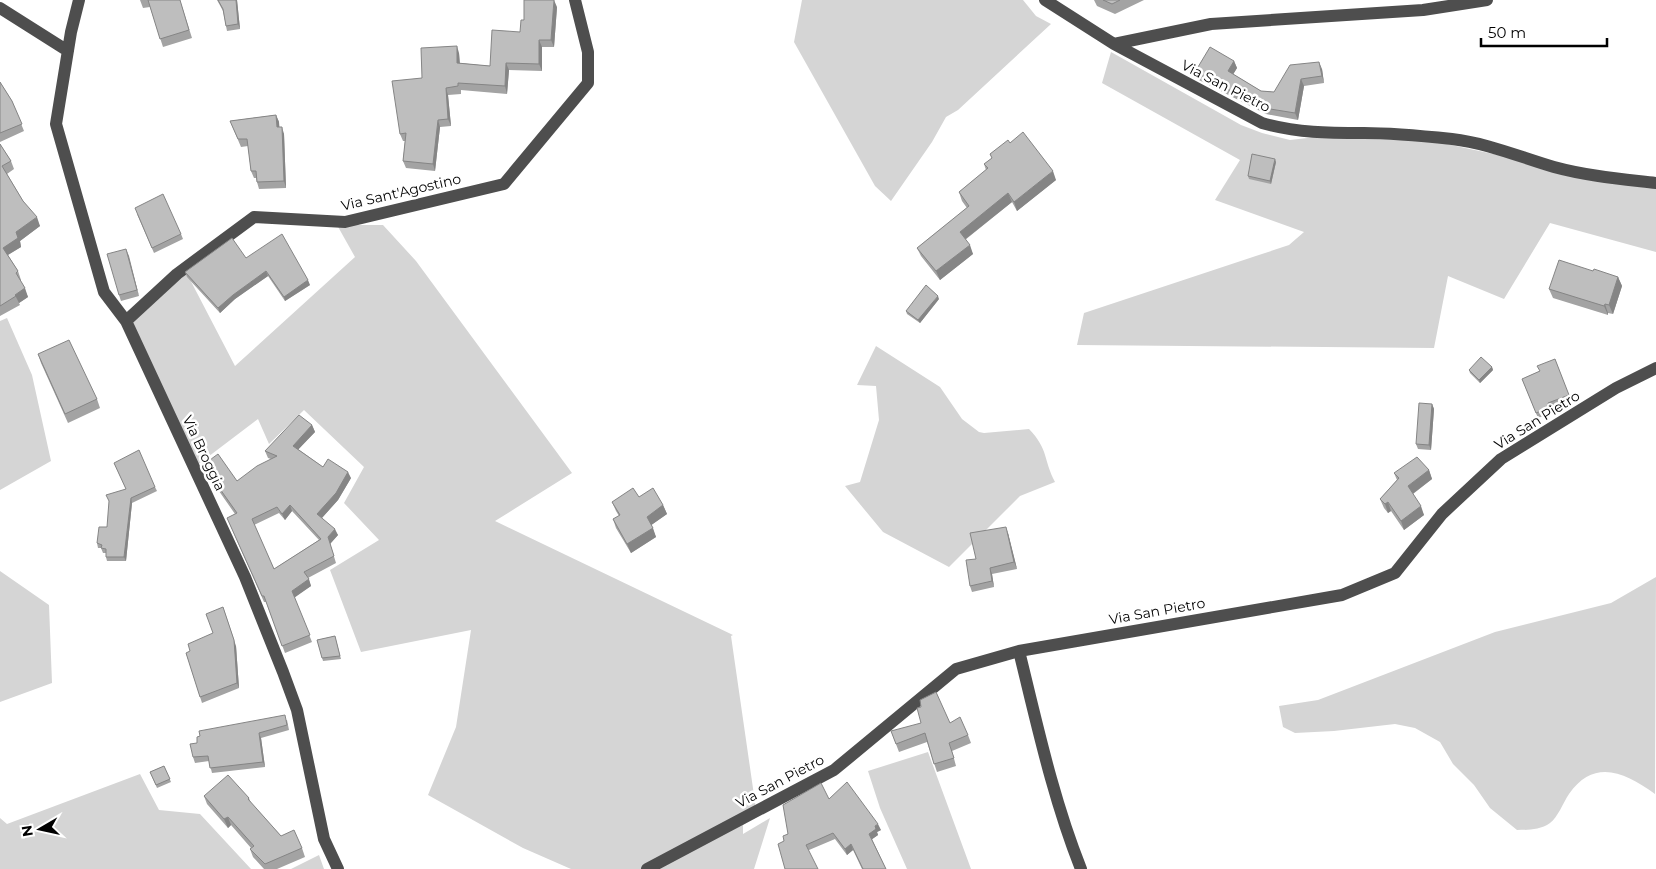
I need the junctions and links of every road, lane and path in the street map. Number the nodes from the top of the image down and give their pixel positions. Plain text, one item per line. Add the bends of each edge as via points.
1 (79, 0) edge
2 (576, 0) edge
3 (1046, 0) edge
4 (1487, 0) edge
5 (0, 8) edge
6 (1114, 44) junction
7 (68, 51) junction
8 (1656, 183) edge
9 (126, 321) junction
10 (1656, 368) edge
11 (1019, 650) junction
12 (338, 869) edge
13 (647, 869) edge
14 (1081, 869) edge

1 - 7 street, Via Broggia
2 - 9 street, Via Sant'Agostino via 588,52 588,83 504,184 344,222 254,217 177,274
3 - 6 street, Via San Pietro
4 - 6 street via 1423,10 1211,24
5 - 7 street
6 - 8 street, Via San Pietro via 1262,124 1288,130 1453,139 1508,151 1555,167
7 - 9 street, Via Broggia via 56,124 104,292
9 - 12 street, Via Broggia via 245,577 283,672 297,710 324,839
10 - 11 street, Via San Pietro via 1616,388 1501,458 1442,514 1395,572 1342,595
11 - 13 street, Via San Pietro via 956,669 834,770
11 - 14 street via 1045,760

